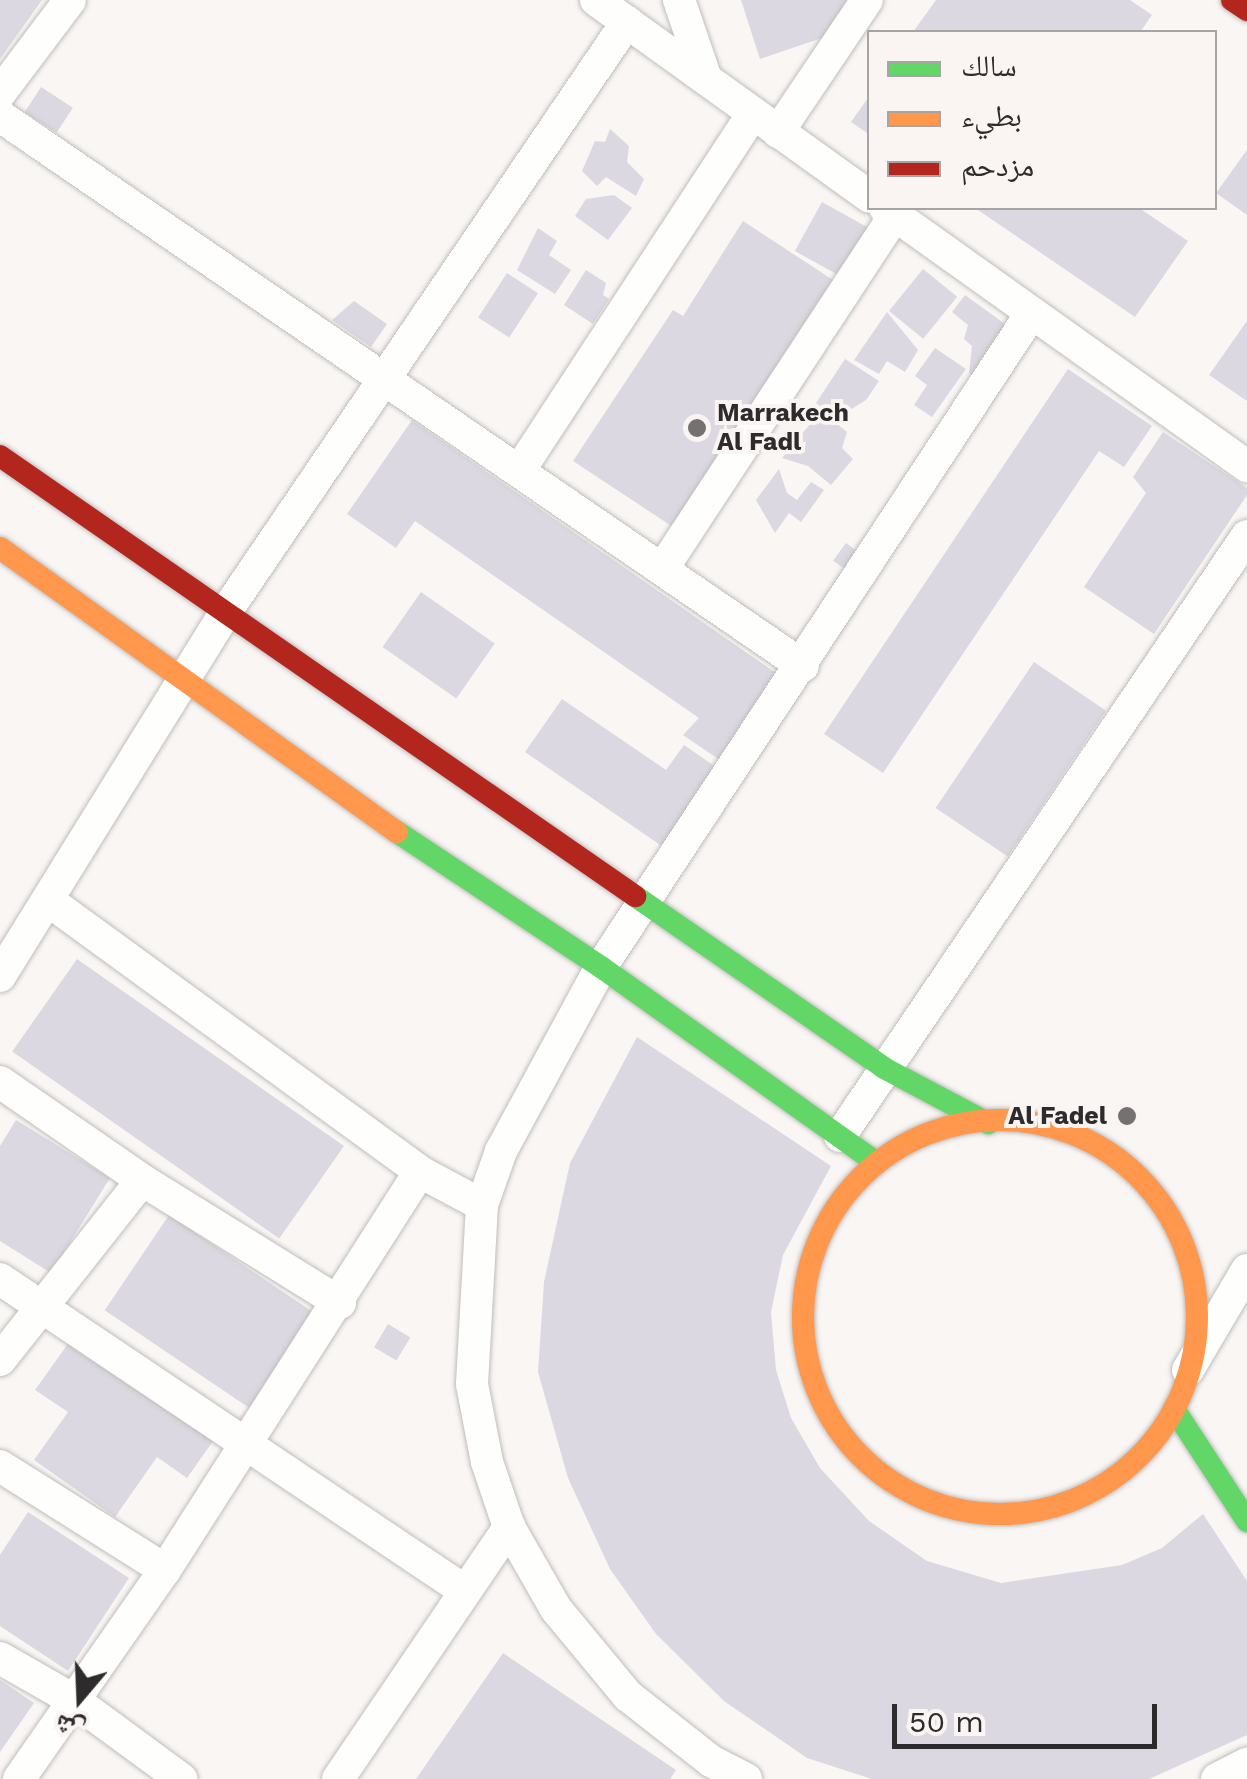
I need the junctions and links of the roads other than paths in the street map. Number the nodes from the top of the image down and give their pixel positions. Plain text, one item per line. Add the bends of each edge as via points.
1 (70, 0) edge
2 (596, 0) edge
3 (679, 0) edge
4 (867, 0) edge
5 (1232, 0) edge
6 (1247, 10) edge
7 (627, 22) junction
8 (706, 79) junction
9 (0, 93) edge
10 (0, 116) edge
11 (766, 123) junction
12 (867, 195) edge
13 (881, 210) edge
14 (888, 210) edge
15 (1031, 314) junction
16 (387, 382) junction
17 (0, 456) edge
18 (1247, 466) edge
19 (519, 471) junction
20 (1247, 536) edge
21 (0, 548) edge
22 (663, 568) junction
23 (225, 613) junction
24 (802, 666) junction
25 (186, 683) junction
26 (49, 902) junction
27 (645, 905) junction
28 (601, 968) junction
29 (0, 976) edge
30 (884, 1068) junction
31 (0, 1082) edge
32 (988, 1123) junction
33 (840, 1136) junction
34 (874, 1160) junction
35 (420, 1172) junction
36 (142, 1180) junction
37 (482, 1206) junction
38 (1247, 1270) edge
39 (0, 1278) edge
40 (340, 1304) junction
41 (40, 1310) junction
42 (0, 1360) edge
43 (1188, 1370) junction
44 (1174, 1409) junction
45 (248, 1442) junction
46 (0, 1466) edge
47 (1247, 1521) edge
48 (509, 1527) junction
49 (166, 1570) junction
50 (465, 1591) junction
51 (0, 1658) edge
52 (76, 1701) junction
53 (1247, 1764) edge
54 (18, 1779) edge
55 (181, 1779) edge
56 (338, 1779) edge
57 (746, 1779) edge
58 (1217, 1779) edge

1 - 9 street
2 - 7 street
3 - 8 street
4 - 11 street
5 - 6 street
7 - 8 street
7 - 16 street
8 - 11 street
10 - 16 street
11 - 12 street
11 - 19 street
13 - 22 street
14 - 15 street
15 - 18 street
15 - 24 street
16 - 19 street
16 - 23 street
17 - 23 street
19 - 22 street
20 - 30 street
21 - 25 street
22 - 24 street
23 - 25 street
23 - 27 street
24 - 27 street
25 - 26 street
25 - 28 street
26 - 29 street
26 - 35 street
27 - 28 street
27 - 30 street
28 - 33 street
28 - 37 street via 501,1151
30 - 32 street
30 - 33 street
31 - 36 street
32 - 34 street via 943,1129
32 - 43 street via 1040,1125 1096,1142 1141,1171 1165,1203 1194,1294
33 - 34 street
34 - 44 street via 851,1182 832,1219 805,1300 816,1386 862,1459 936,1505 1022,1515 1104,1487 1138,1460
35 - 37 street
35 - 40 street
36 - 40 street
36 - 41 street
37 - 48 street via 472,1384 487,1462
38 - 43 street
39 - 41 street
40 - 45 street
41 - 42 street
41 - 45 street
43 - 44 street
44 - 47 street
45 - 49 street
45 - 50 street
46 - 49 street
48 - 50 street
48 - 57 street via 556,1609 628,1696 711,1761
49 - 52 street
50 - 56 street
51 - 52 street
52 - 54 street
52 - 55 street
53 - 58 street

